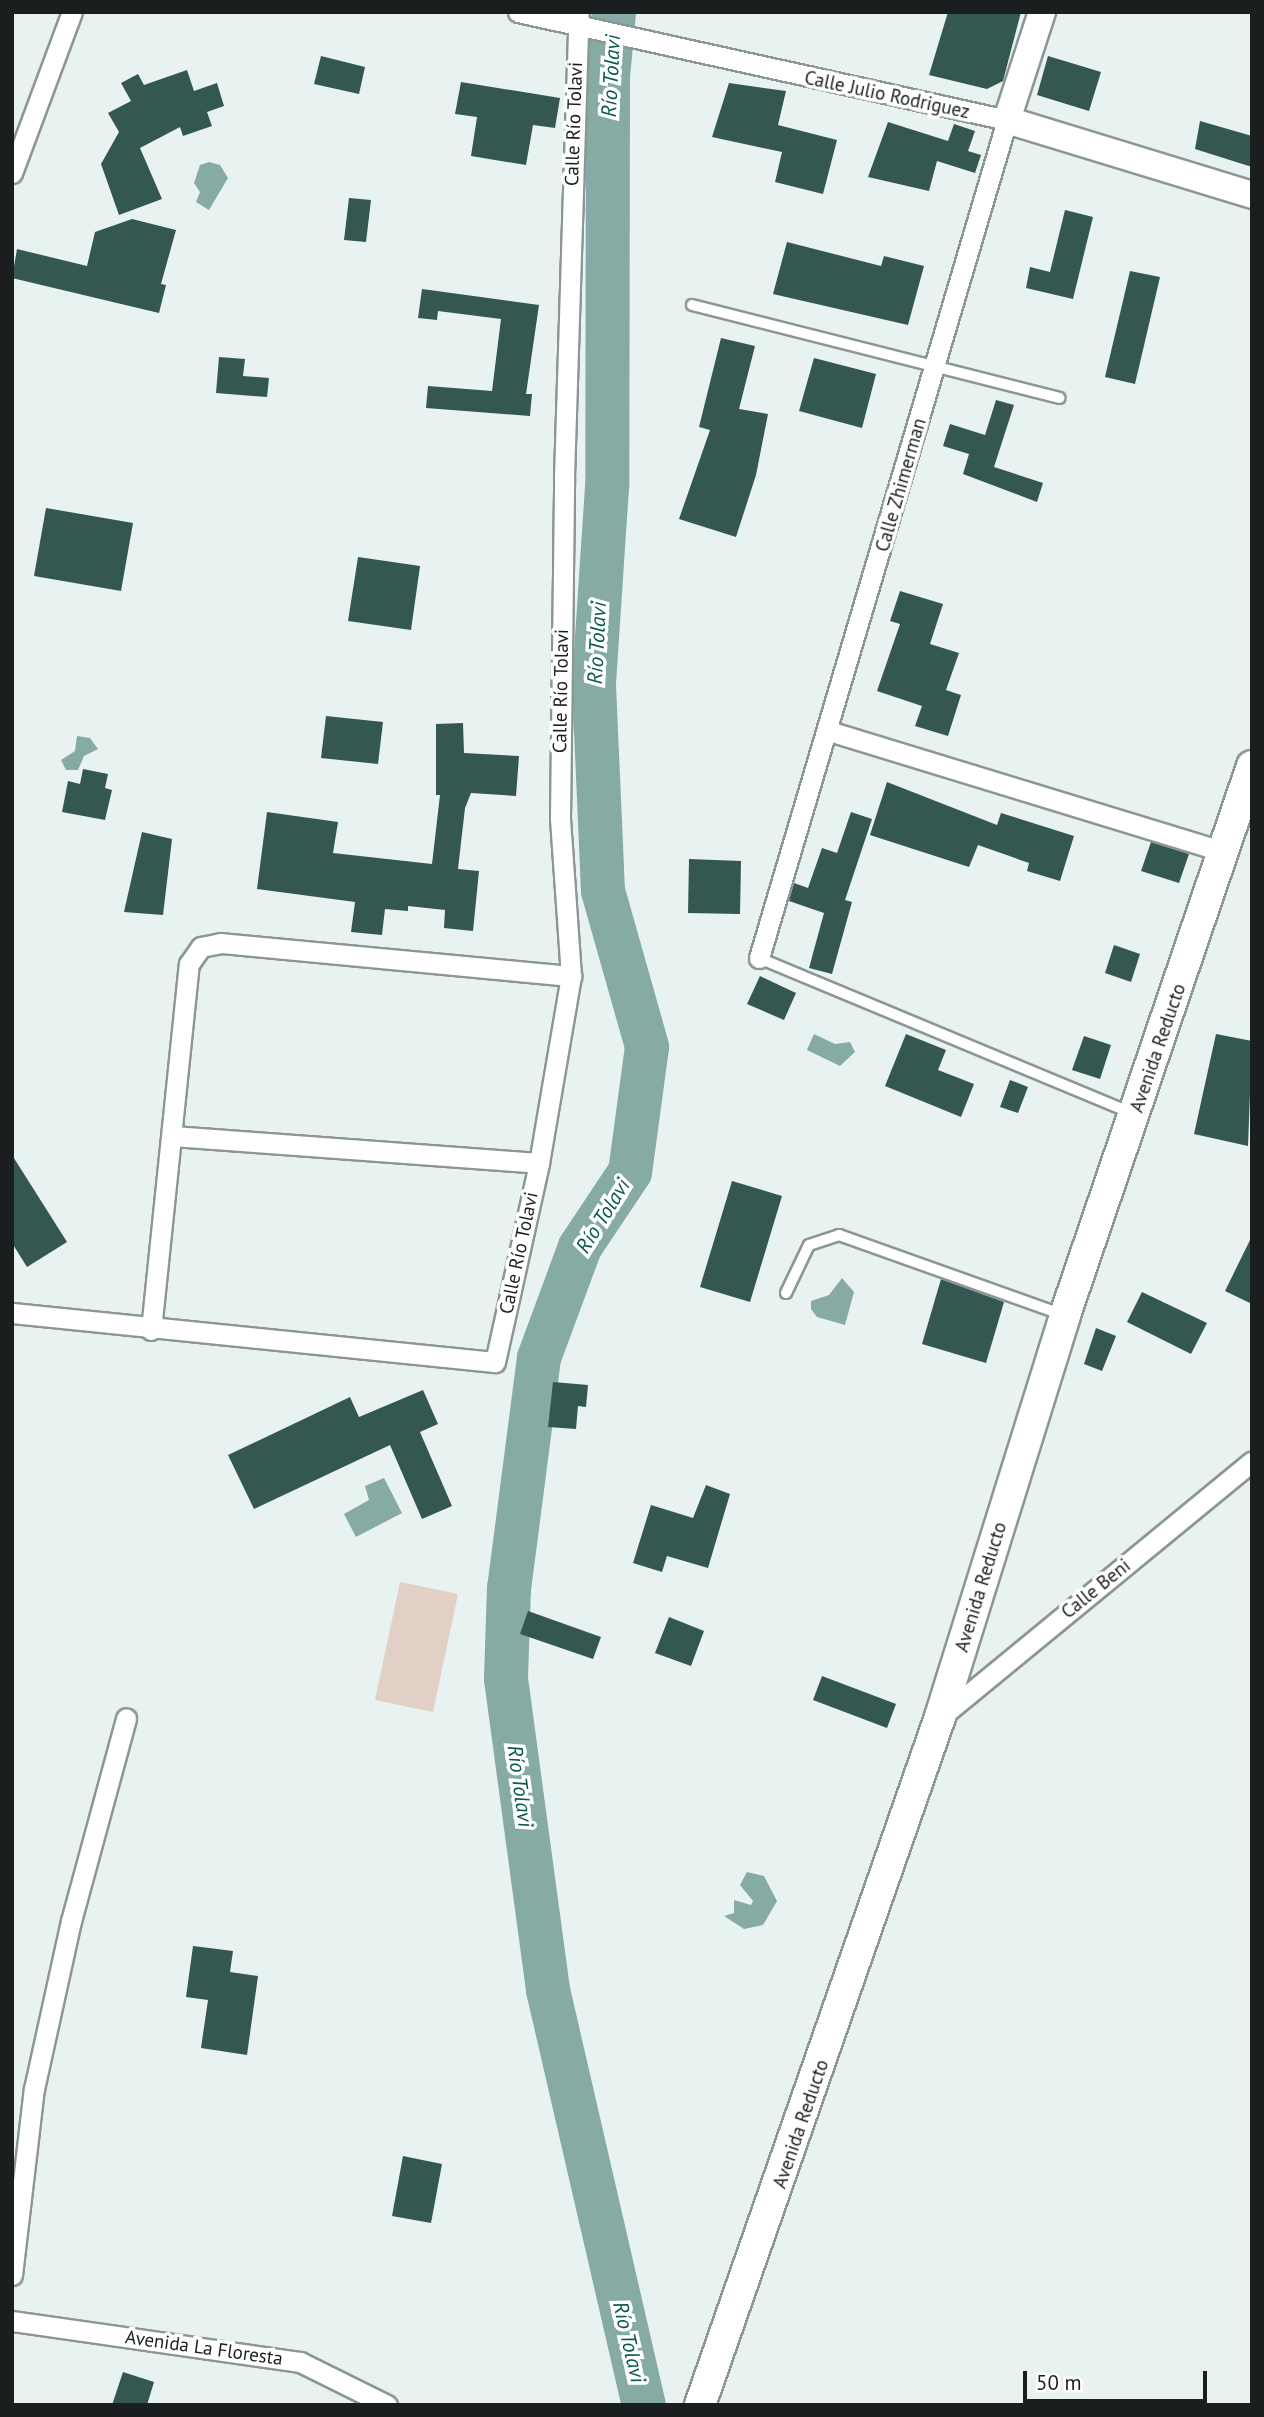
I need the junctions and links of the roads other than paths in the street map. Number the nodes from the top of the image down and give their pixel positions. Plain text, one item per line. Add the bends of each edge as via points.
1 (72, 12) edge
2 (518, 12) edge
3 (1042, 12) edge
4 (578, 20) edge
5 (1007, 120) junction
6 (12, 173) edge
7 (1252, 195) edge
8 (692, 305) dead end
9 (936, 364) junction
10 (1059, 398) dead end
11 (829, 732) junction
12 (1252, 766) edge
13 (1225, 852) junction
14 (759, 958) joint
15 (571, 975) junction
16 (1135, 1114) junction
17 (172, 1136) junction
18 (539, 1163) junction
19 (786, 1293) dead end
20 (12, 1313) edge
21 (1065, 1315) junction
22 (151, 1330) junction
23 (1252, 1461) edge
24 (940, 1717) junction
25 (126, 1718) dead end
26 (12, 2275) edge
27 (12, 2321) edge
28 (387, 2405) edge
29 (700, 2405) edge

1 - 6 street
2 - 4 street, Calle Julio Rodriguez
3 - 5 main road, Calle Zhimerman
4 - 5 street, Calle Julio Rodriguez via 599,33
4 - 15 street, Calle Río Tolavi via 564,477 560,805
5 - 7 main road, Calle Julio Rodriguez
5 - 9 street, Calle Zhimerman
8 - 9 lane
9 - 10 lane
9 - 11 street, Calle Zhimerman
11 - 13 street
11 - 14 street, Calle Zhimerman
12 - 13 main road, Avenida Reducto
13 - 16 main road, Avenida Reducto
14 - 16 lane
15 - 17 street via 221,943 201,947 189,964
15 - 18 street, Calle Río Tolavi
16 - 21 main road, Avenida Reducto
17 - 18 street
17 - 22 street
18 - 22 street, Calle Río Tolavi via 495,1362
19 - 21 lane via 809,1245 839,1235
20 - 22 street
21 - 24 main road, Avenida Reducto
23 - 24 street, Calle Beni
24 - 29 main road, Avenida Reducto
25 - 26 street via 71,1921 34,2089
27 - 28 street, Avenida La Floresta via 300,2362

